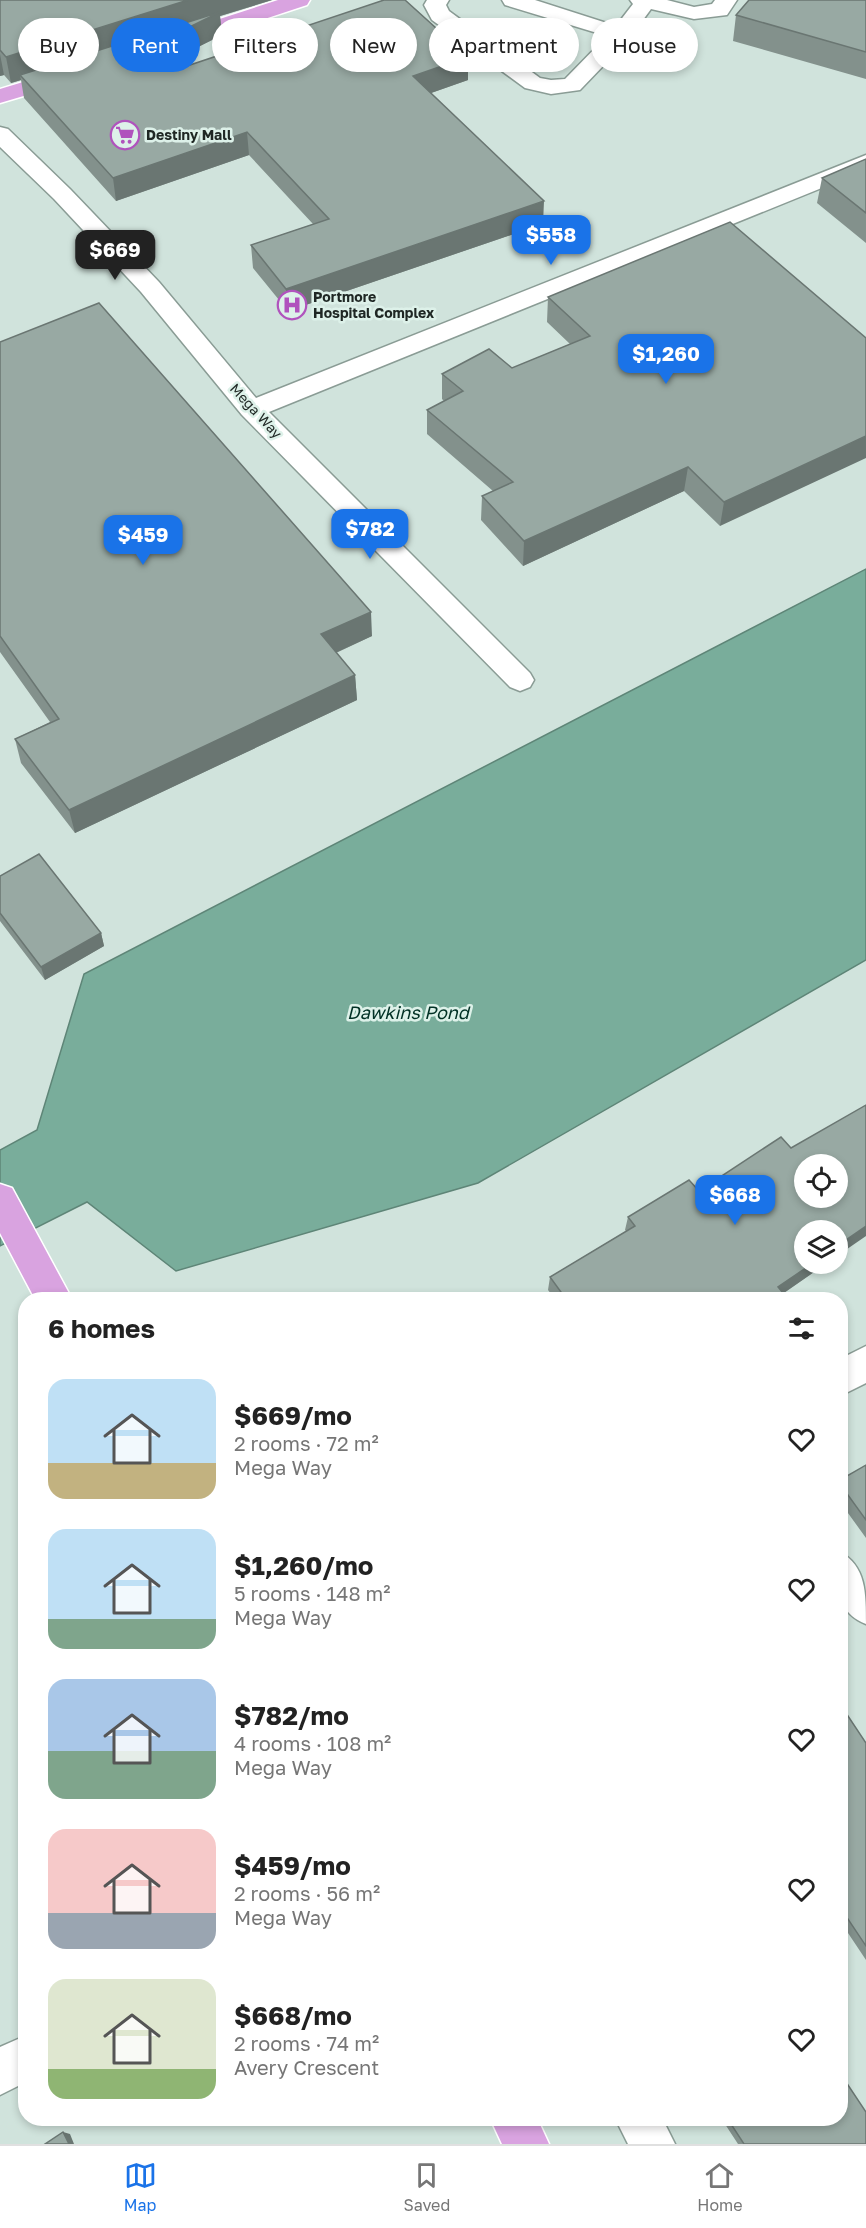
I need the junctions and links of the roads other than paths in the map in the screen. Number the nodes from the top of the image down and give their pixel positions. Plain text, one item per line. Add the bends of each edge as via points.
1 (299, 0) edge
2 (438, 0) edge
3 (513, 0) edge
4 (645, 0) edge
5 (726, 0) edge
6 (632, 18) edge
7 (591, 25) edge
8 (200, 33) edge
9 (591, 65) edge
10 (78, 72) edge
11 (0, 96) edge
12 (0, 134) edge
13 (866, 162) edge
14 (251, 409) junction
15 (520, 680) dead end
16 (0, 1199) edge
17 (50, 1292) edge
18 (866, 1363) edge
19 (848, 1374) edge
20 (848, 1581) edge
21 (866, 1605) edge
22 (517, 2126) edge
23 (642, 2126) edge
24 (527, 2144) edge
25 (652, 2144) edge

1 - 8 main road
2 - 9 street via 435,5 440,15 533,83 552,87 572,85
3 - 7 street
4 - 5 street via 694,13 719,10
4 - 6 street
10 - 11 main road
12 - 14 street, Mega Way via 150,287
13 - 14 street
14 - 15 street, Mega Way
16 - 17 main road
18 - 19 street
20 - 21 street
22 - 24 main road
23 - 25 street

